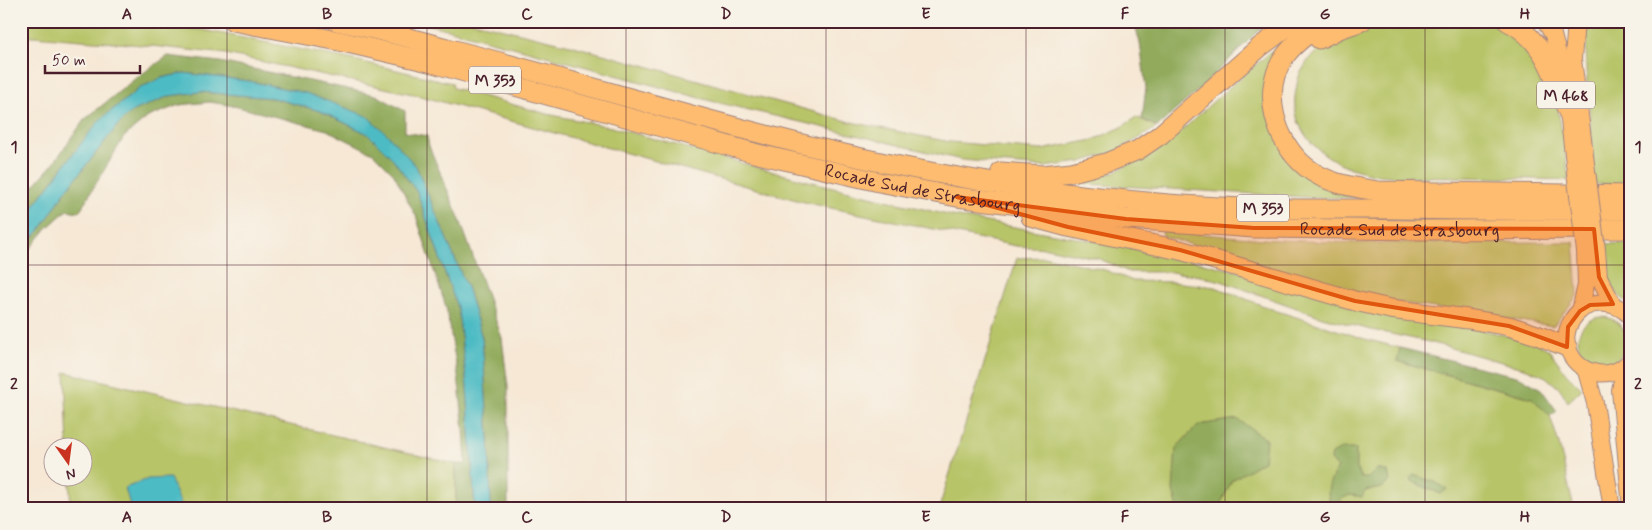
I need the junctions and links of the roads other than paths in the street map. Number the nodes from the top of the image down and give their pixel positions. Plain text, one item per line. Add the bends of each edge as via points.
1 (233, 21) edge
2 (336, 21) edge
3 (1295, 21) edge
4 (1330, 21) edge
5 (1362, 21) edge
6 (1508, 21) edge
7 (1545, 21) edge
8 (1576, 21) edge
9 (1568, 112) junction
10 (898, 166) junction
11 (1581, 172) junction
12 (1560, 194) junction
13 (1631, 195) edge
14 (957, 197) junction
15 (1631, 210) edge
16 (1631, 229) edge
17 (1590, 251) junction
18 (1613, 304) junction
19 (1580, 310) junction
20 (1631, 317) edge
21 (1567, 347) junction
22 (1628, 363) edge
23 (1586, 371) junction
24 (1612, 509) edge
25 (1630, 509) edge

1 - 14 highway, Rocade Sud de Strasbourg / M 353 via 429,62 754,153
2 - 10 highway, Rocade Sud de Strasbourg / M 353 via 794,142
3 - 10 highway via 1260,47 1160,135 1138,150 1106,163 1072,172 1042,175
4 - 12 highway via 1294,44 1276,73 1274,84 1274,114 1283,139 1306,167 1332,182 1378,191
5 - 12 highway via 1338,28 1318,40 1293,65 1284,94 1285,112 1291,130 1306,150 1344,174 1366,179
6 - 9 highway via 1536,44 1549,62
7 - 9 main road, M 468 via 1560,60
8 - 11 main road, M 468 via 1573,59
9 - 11 main road, M 468
10 - 15 highway, Rocade Sud de Strasbourg / M 353 via 965,179 1170,204 1283,209
11 - 17 main road, M 468, bridge
12 - 13 highway
14 - 16 highway, Rocade Sud de Strasbourg / M 353 via 1126,219 1254,228
14 - 21 highway via 1068,227 1180,250 1355,301 1509,326
17 - 18 main road, M 468 via 1598,278
17 - 19 main road, M 468
18 - 19 main road via 1596,304
18 - 20 main road
19 - 21 main road via 1568,327
21 - 23 main road via 1571,357
22 - 23 main road via 1613,372
22 - 25 main road via 1620,390
23 - 24 main road via 1596,404

